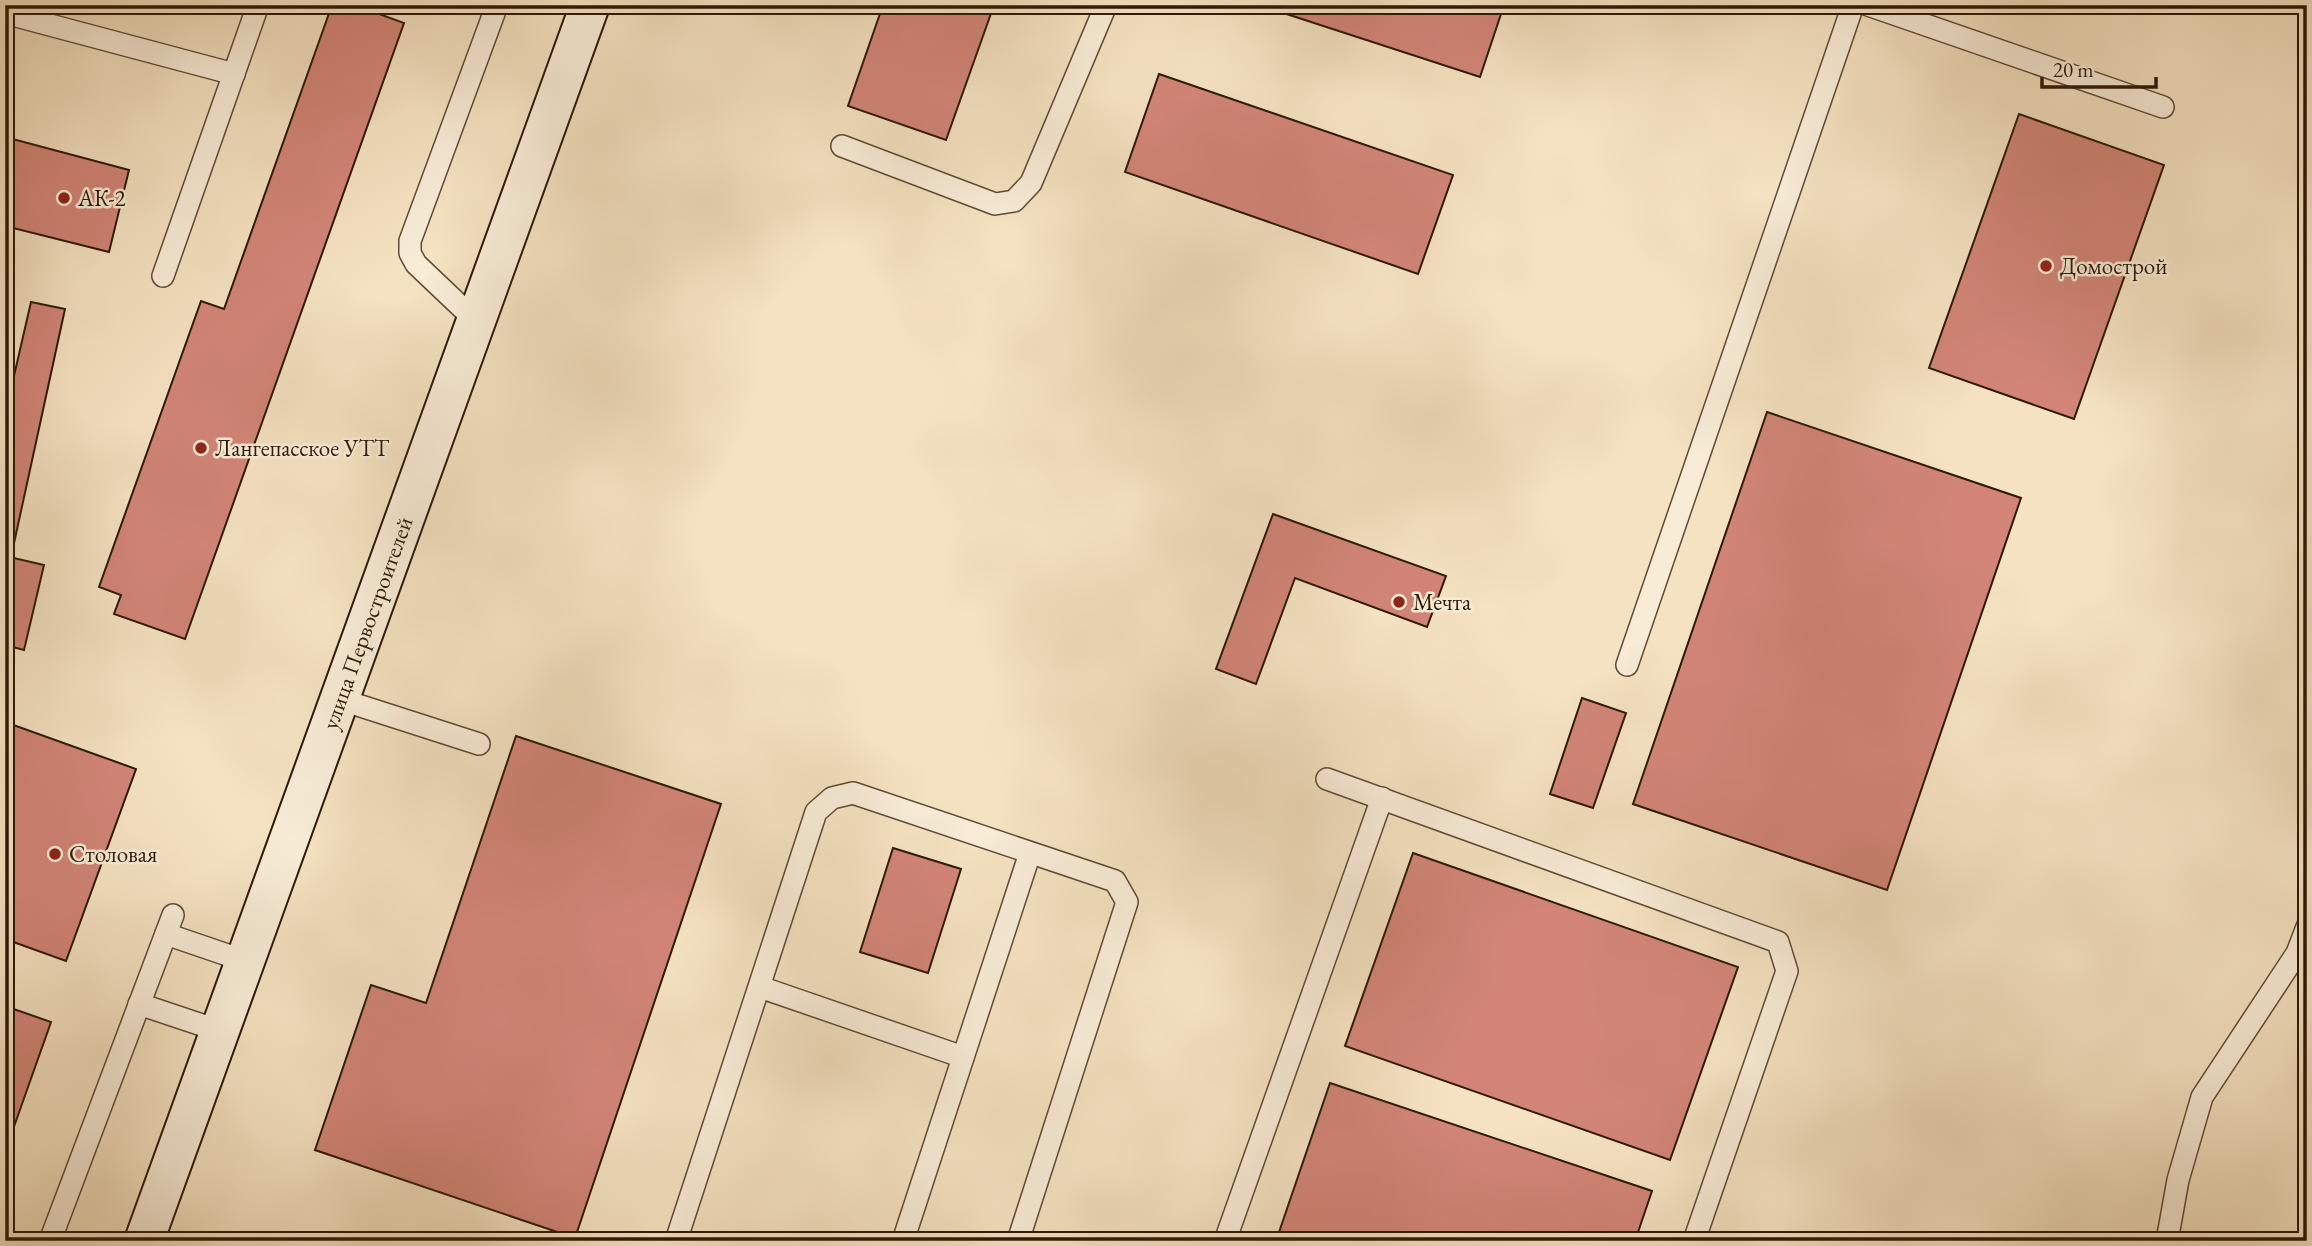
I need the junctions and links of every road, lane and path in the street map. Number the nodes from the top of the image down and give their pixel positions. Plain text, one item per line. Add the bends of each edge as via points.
1 (258, 5) edge
2 (497, 5) edge
3 (590, 5) edge
4 (1106, 5) edge
5 (1853, 5) edge
6 (1868, 5) edge
7 (5, 13) edge
8 (234, 74) junction
9 (2163, 107) dead end
10 (842, 146) dead end
11 (163, 276) dead end
12 (476, 321) junction
13 (1627, 665) dead end
14 (339, 699) junction
15 (479, 744) dead end
16 (1326, 779) dead end
17 (1382, 798) junction
18 (1030, 853) junction
19 (2307, 927) edge
20 (245, 961) junction
21 (760, 986) junction
22 (139, 1004) junction
23 (220, 1031) junction
24 (963, 1057) junction
25 (50, 1241) edge
26 (144, 1241) edge
27 (676, 1241) edge
28 (903, 1241) edge
29 (1018, 1241) edge
30 (1225, 1241) edge
31 (1694, 1241) edge
32 (2167, 1241) edge

1 - 8 lane
2 - 12 lane via 410,241 415,264
3 - 12 street, улица Первостроителей
4 - 10 lane via 1031,183 1014,201 995,204
5 - 13 lane
6 - 9 lane
7 - 8 lane
8 - 11 lane
12 - 14 street, улица Первостроителей
14 - 15 lane
14 - 20 street, улица Первостроителей
16 - 17 lane
17 - 30 lane
17 - 31 lane via 1777,942 1787,971
18 - 21 lane via 853,793 832,798 816,812
18 - 24 lane
18 - 29 lane via 1115,881 1127,902
19 - 32 lane via 2297,953 2202,1097 2178,1180
20 - 22 lane via 170,924
20 - 23 street, улица Первостроителей
21 - 24 lane
21 - 27 lane
22 - 23 lane
22 - 25 lane
23 - 26 street, улица Первостроителей
24 - 28 lane

